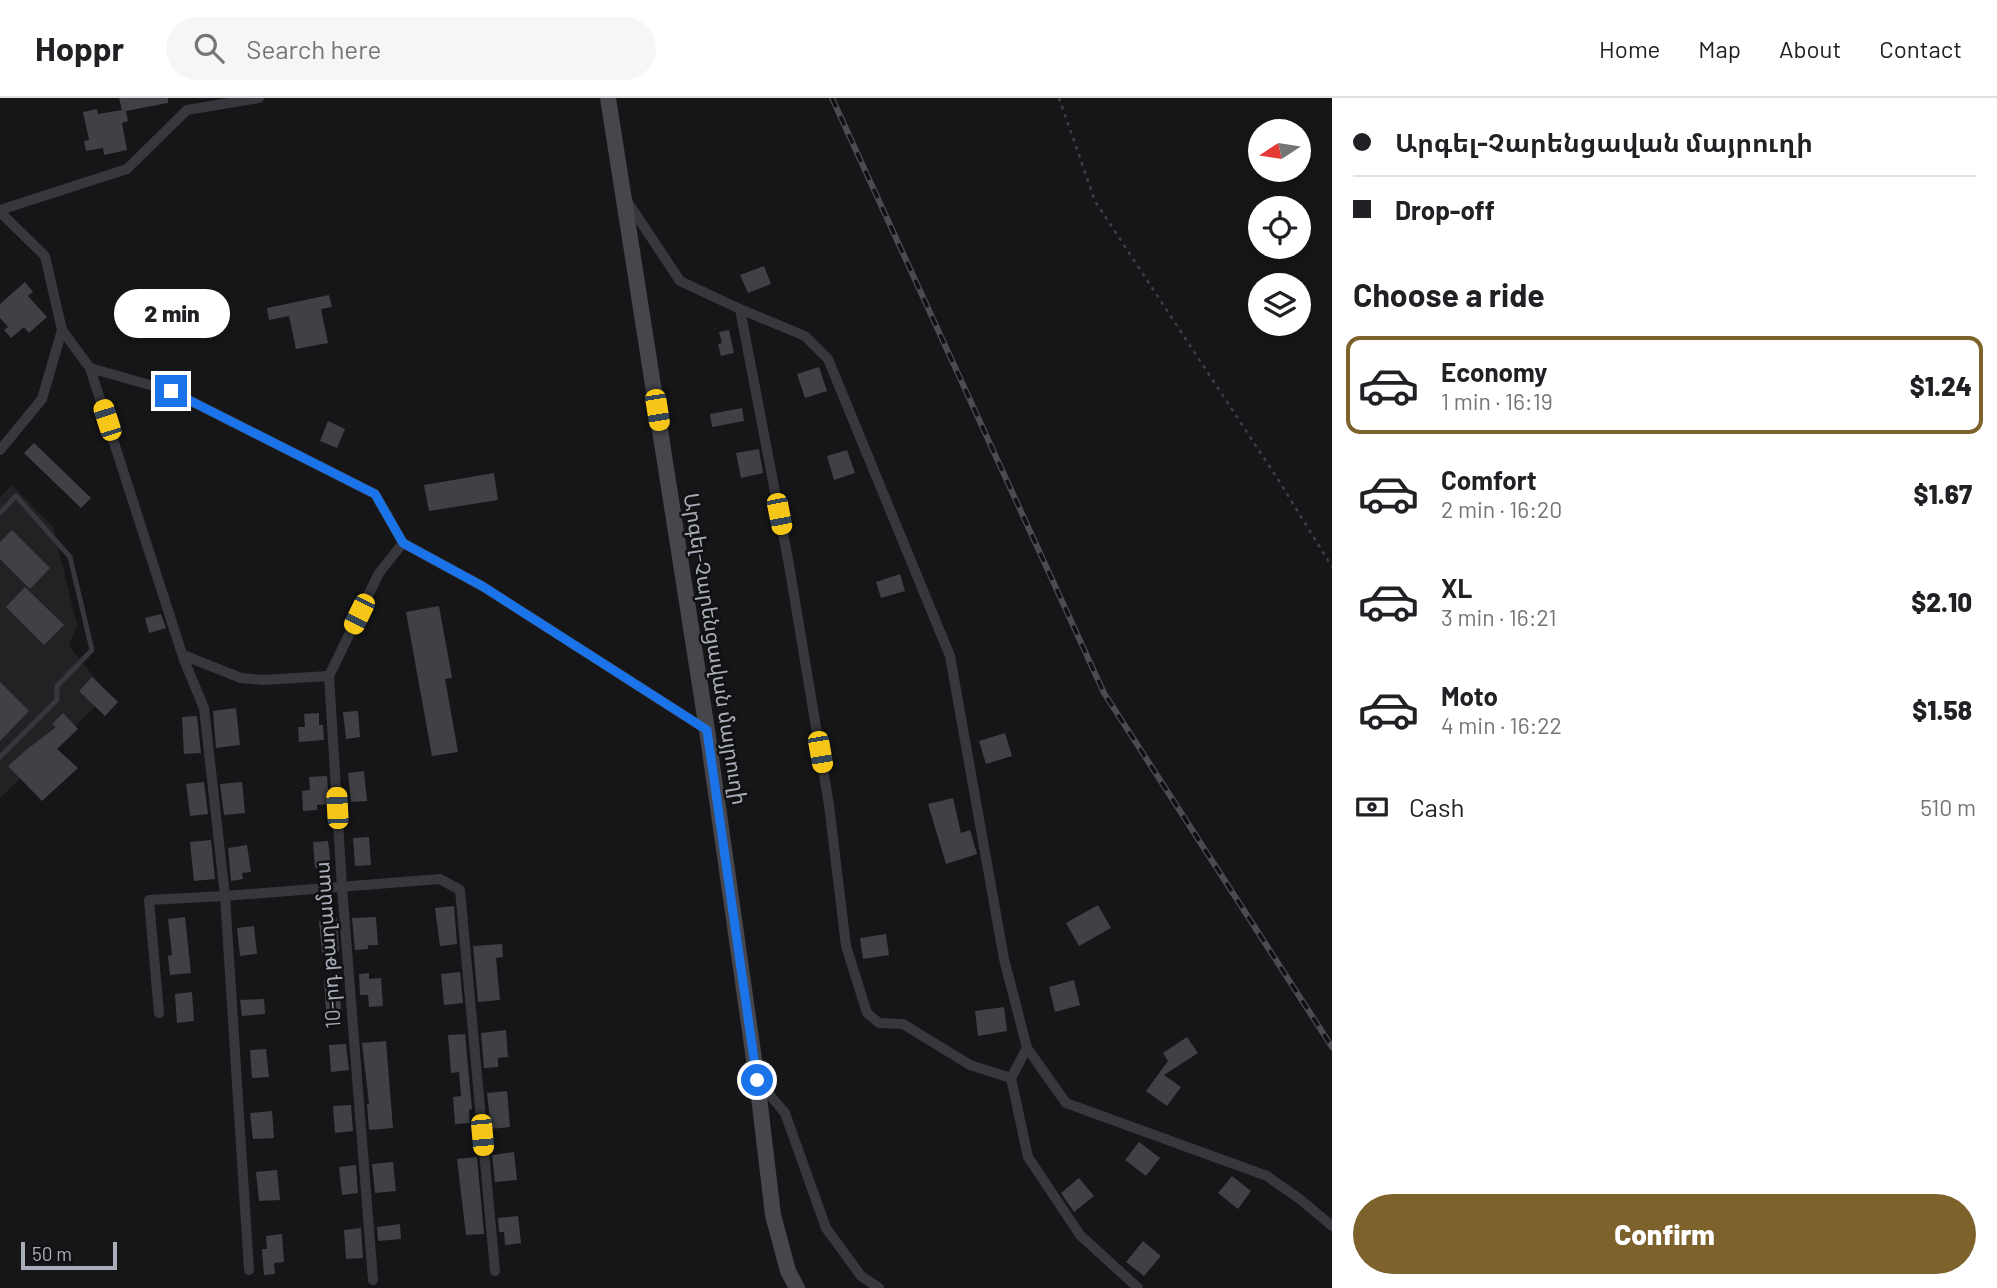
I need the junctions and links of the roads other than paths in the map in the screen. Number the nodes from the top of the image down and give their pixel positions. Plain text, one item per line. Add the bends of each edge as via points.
1 (259, 98) edge
2 (608, 98) edge
3 (623, 196) junction
4 (0, 211) edge
5 (740, 309) junction
6 (62, 330) junction
7 (90, 368) junction
8 (0, 450) edge
9 (0, 513) edge
10 (403, 543) junction
11 (183, 655) junction
12 (329, 676) junction
13 (707, 730) junction
14 (0, 757) edge
15 (342, 887) junction
16 (225, 897) junction
17 (159, 1013) dead end
18 (1027, 1048) junction
19 (1011, 1078) junction
20 (757, 1080) junction
21 (1332, 1226) edge
22 (249, 1270) dead end
23 (495, 1271) dead end
24 (373, 1280) dead end
25 (797, 1288) edge
26 (879, 1288) edge
27 (1138, 1288) edge

1 - 4 street via 187,110 127,169
2 - 3 main road, Արգել-Չարենցավան մայրուղի
3 - 5 street via 680,281
3 - 13 main road, Արգել-Չարենցավան մայրուղի
4 - 6 street via 45,256
5 - 18 street via 805,336 828,359 950,656 1004,959
5 - 19 street via 789,565 846,946 867,1013 879,1023 903,1024 970,1065
6 - 7 street
6 - 8 street via 42,398
7 - 10 street via 171,391 375,494
7 - 11 street
9 - 14 lane via 16,496 70,557 92,650 57,686 57,700
10 - 12 street, 10-րդ թաղամաս via 379,573
10 - 13 street via 482,586
11 - 12 street via 241,678
11 - 16 street via 204,708
12 - 15 street, 10-րդ թաղամաս
13 - 20 main road, Արգել-Չարենցավան մայրուղի
15 - 16 street
15 - 23 street via 440,879 460,890
15 - 24 street, 10-րդ թաղամաս
16 - 17 street via 149,900
16 - 22 street
18 - 19 street
18 - 21 street via 1066,1103 1267,1176
19 - 27 street via 1028,1157 1080,1235
20 - 25 main road, Արգել-Չարենցավան մայրուղի via 773,1215
20 - 26 street via 785,1113 826,1228 861,1276

